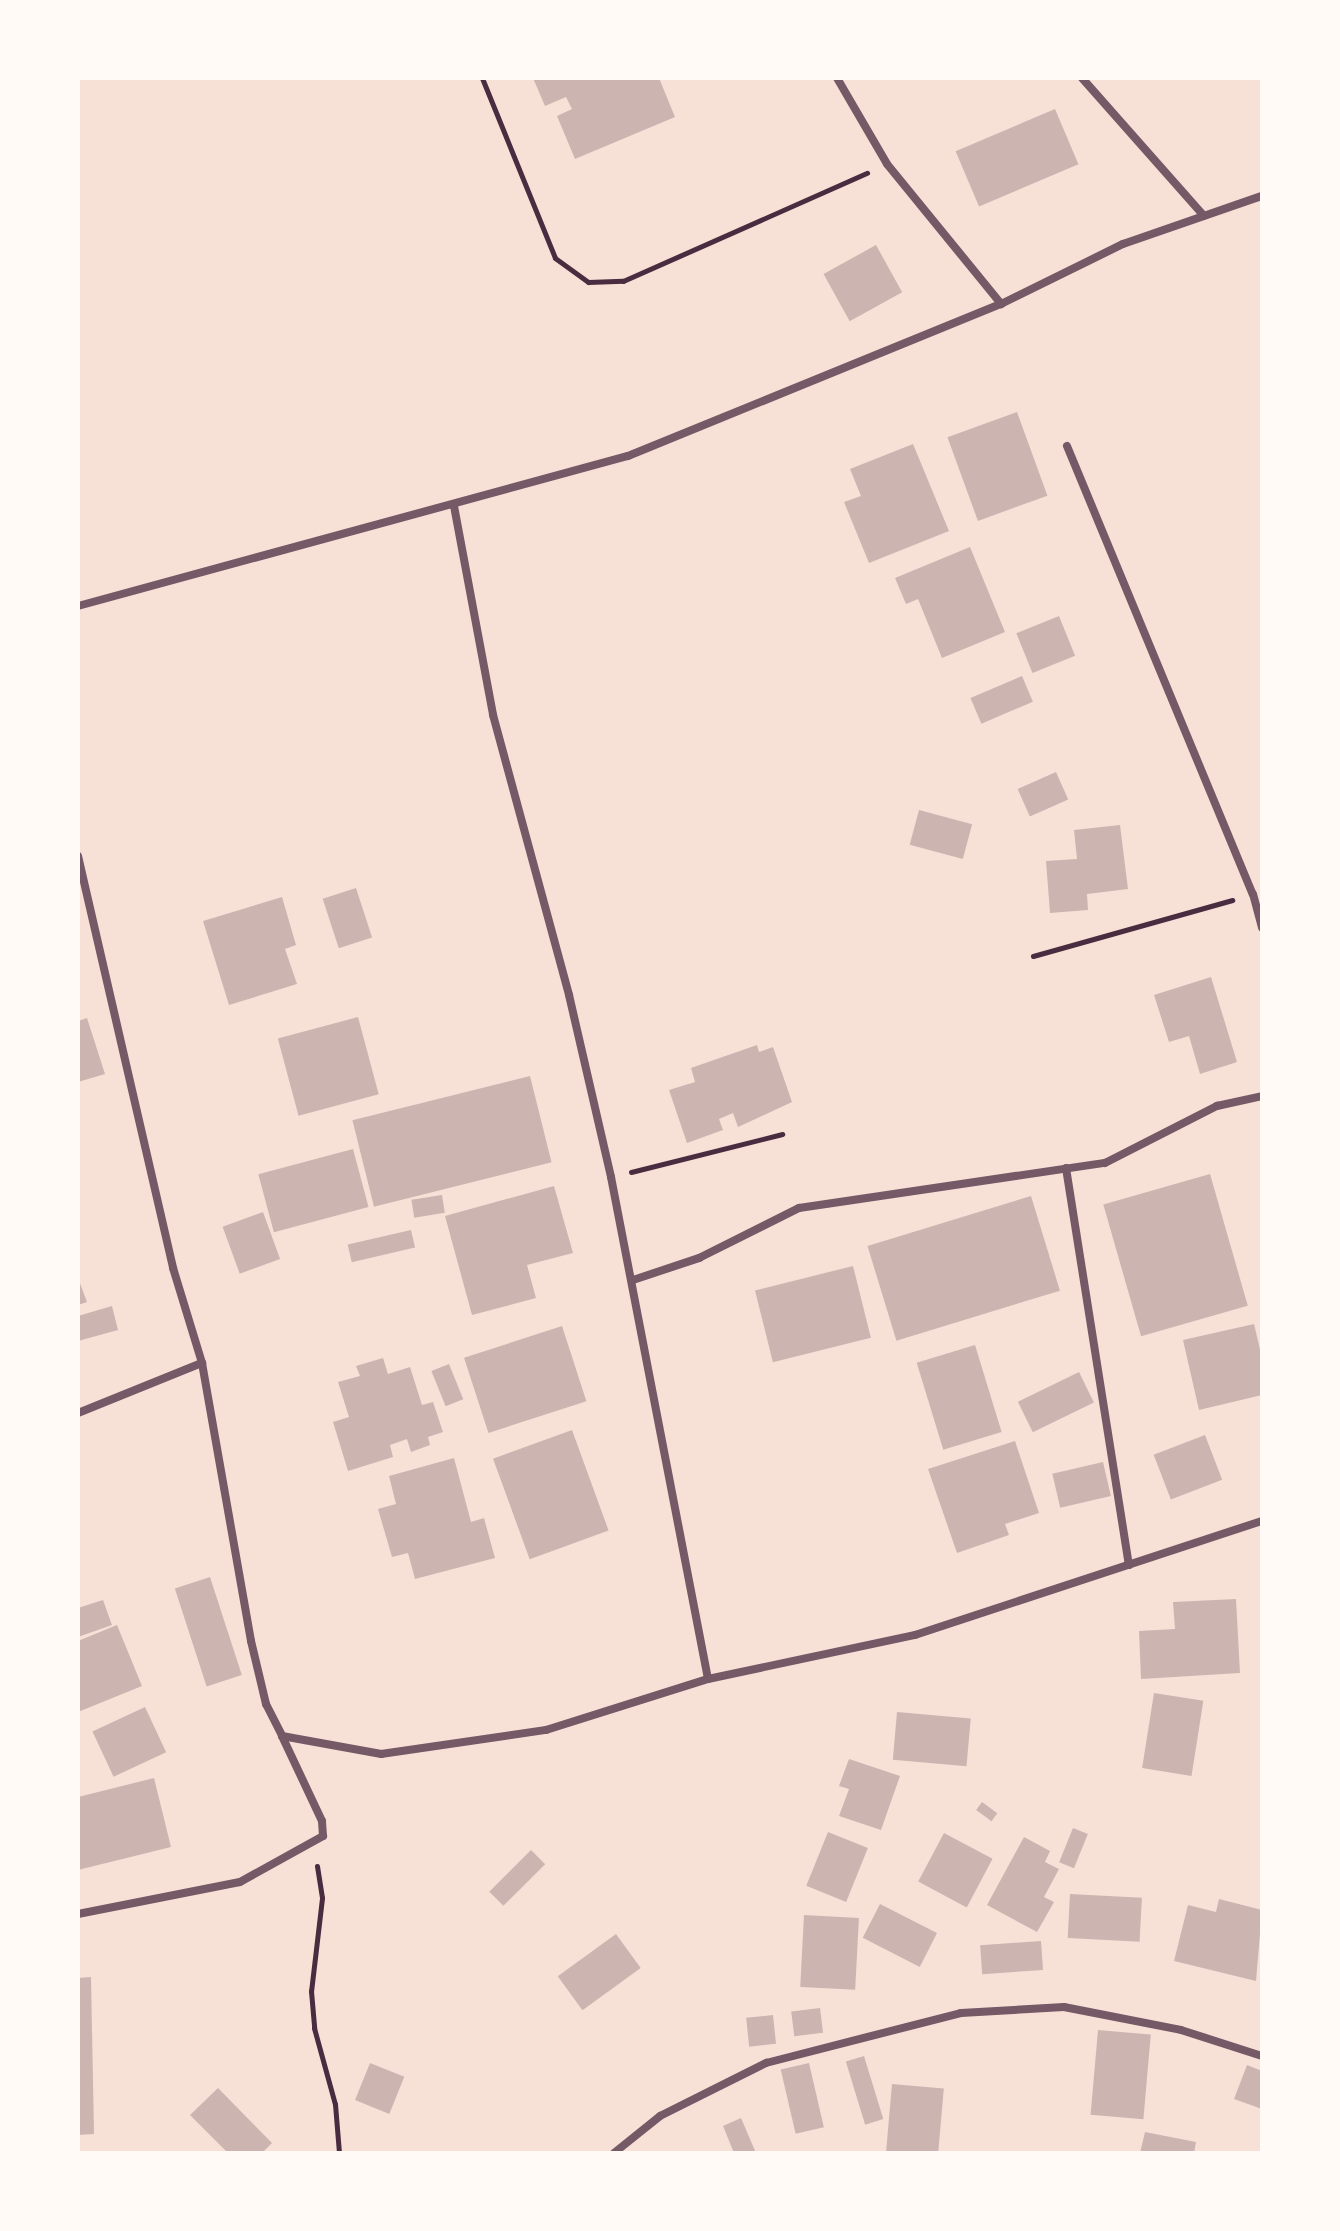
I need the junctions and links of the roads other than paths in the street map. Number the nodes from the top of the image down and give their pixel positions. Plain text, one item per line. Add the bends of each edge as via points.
1 (837, 78) edge
2 (1082, 78) edge
3 (1262, 196) edge
4 (1204, 216) junction
5 (1001, 304) junction
6 (1067, 446) dead end
7 (454, 506) junction
8 (78, 606) edge
9 (78, 856) edge
10 (1262, 928) edge
11 (1262, 1096) edge
12 (1066, 1168) junction
13 (633, 1280) junction
14 (202, 1363) junction
15 (78, 1413) edge
16 (1262, 1521) edge
17 (1129, 1565) junction
18 (708, 1679) junction
19 (282, 1736) junction
20 (78, 1914) edge
21 (1262, 2056) edge
22 (614, 2153) edge

1 - 5 street via 887,164
2 - 4 street
3 - 4 street
4 - 5 street via 1123,244
5 - 7 street via 628,456
6 - 10 street via 1253,894
7 - 8 street
7 - 13 street via 493,715 569,995
9 - 14 street via 173,1268
11 - 12 street via 1217,1106 1105,1163
12 - 13 street via 799,1208 699,1258
12 - 17 street
13 - 18 street
14 - 15 street
14 - 19 street via 251,1641 266,1704
16 - 17 street
17 - 18 street via 915,1635
18 - 19 street via 546,1730 442,1748 381,1754
19 - 20 street via 322,1821 323,1836 240,1882
21 - 22 street via 1181,2030 1064,2007 961,2013 766,2063 660,2116

